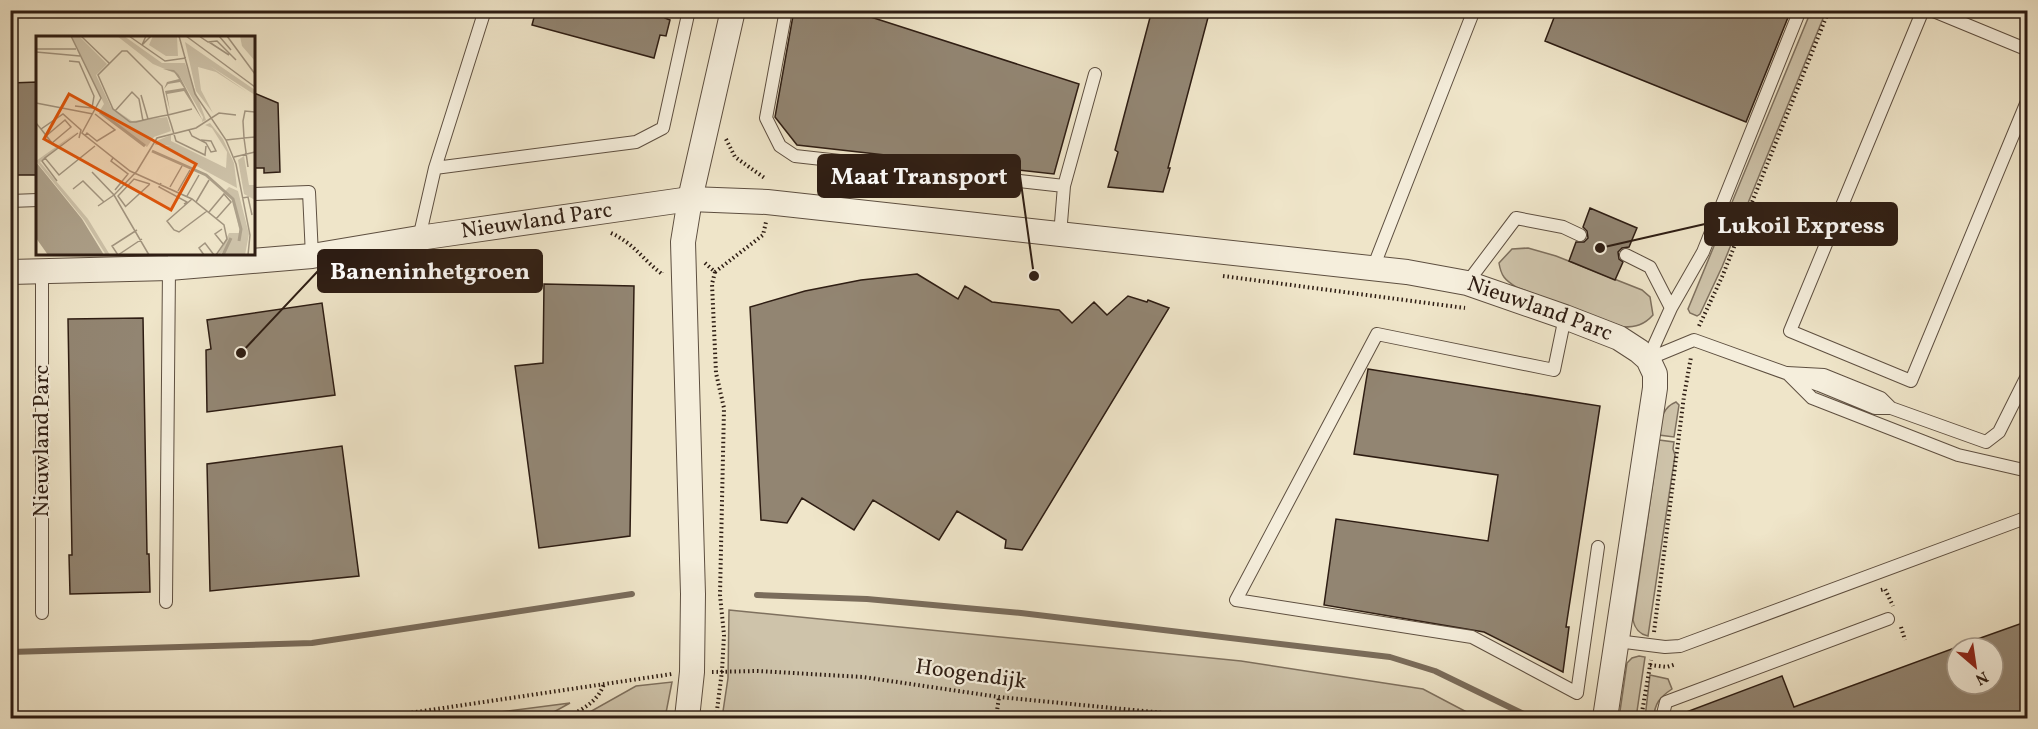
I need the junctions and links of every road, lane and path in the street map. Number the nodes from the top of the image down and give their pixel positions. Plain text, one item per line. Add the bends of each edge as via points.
1 (485, 10) edge
2 (689, 10) edge
3 (733, 10) edge
4 (786, 10) edge
5 (1474, 10) edge
6 (1800, 10) edge
7 (1829, 10) edge
8 (1923, 10) edge
9 (1931, 10) edge
10 (2028, 50) edge
11 (1095, 74) dead end
12 (2028, 99) edge
13 (729, 129) dead end
14 (435, 168) junction
15 (1064, 186) junction
16 (255, 194) edge
17 (690, 199) junction
18 (36, 200) edge
19 (10, 201) edge
20 (766, 213) junction
21 (777, 224) dead end
22 (1060, 235) junction
23 (1580, 235) dead end
24 (419, 238) junction
25 (682, 242) junction
26 (1626, 255) dead end
27 (312, 256) junction
28 (169, 268) junction
29 (1373, 268) junction
30 (42, 270) junction
31 (10, 272) edge
32 (715, 272) junction
33 (1218, 276) dead end
34 (1467, 283) junction
35 (1671, 308) junction
36 (1473, 310) dead end
37 (1565, 317) junction
38 (1694, 340) junction
39 (1648, 359) junction
40 (1787, 373) junction
41 (2028, 374) edge
42 (2028, 471) edge
43 (2028, 517) edge
44 (1598, 547) dead end
45 (1872, 592) dead end
46 (166, 602) dead end
47 (42, 612) dead end
48 (1893, 616) junction
49 (1905, 640) dead end
50 (1617, 641) junction
51 (1652, 646) junction
52 (1685, 661) dead end
53 (1650, 665) junction
54 (722, 671) junction
55 (692, 672) junction
56 (604, 683) junction
57 (999, 697) junction
58 (376, 718) edge
59 (566, 718) edge
60 (687, 718) edge
61 (716, 718) edge
62 (996, 718) edge
63 (1216, 718) edge
64 (1605, 718) edge
65 (1641, 718) edge
66 (1662, 718) edge

1 - 14 lane
2 - 14 lane via 663,128 636,142
3 - 17 street
4 - 15 lane via 766,118 780,146 795,156
5 - 29 lane
6 - 35 lane via 1703,252
7 - 38 path
8 - 12 lane via 1790,331 1911,381
9 - 10 lane
11 - 15 lane
13 - 20 path via 726,140 735,157 767,180
14 - 24 lane
15 - 22 lane
16 - 27 lane via 309,192
17 - 20 street, Nieuwland Parc
17 - 24 street, Nieuwland Parc
17 - 25 street
18 - 19 lane
20 - 21 path
20 - 22 street, Nieuwland Parc
20 - 32 path via 763,235
22 - 29 street, Nieuwland Parc
23 - 34 lane via 1563,227 1516,218
24 - 27 street, Nieuwland Parc
25 - 32 path
25 - 55 street
26 - 35 lane via 1650,267
27 - 28 street, Nieuwland Parc
28 - 30 street, Nieuwland Parc
28 - 46 lane
29 - 34 street, Nieuwland Parc
30 - 31 street, Nieuwland Parc
30 - 47 lane, Nieuwland Parc
32 - 54 path via 712,284 716,373 724,408
33 - 36 path
34 - 37 street, Nieuwland Parc
35 - 39 lane
37 - 39 street, Nieuwland Parc via 1619,339
37 - 44 lane via 1554,370 1377,334 1236,600 1472,637 1577,693
38 - 39 lane
38 - 40 lane
38 - 51 path
39 - 50 street via 1655,374 1655,388
40 - 41 lane via 1824,375 1881,398 1891,408 1986,442 1999,432
40 - 42 lane via 1812,398 1958,455
43 - 51 lane via 1680,646
45 - 48 path via 1885,589
48 - 49 path
48 - 66 lane via 1666,702
50 - 51 lane
50 - 64 street
51 - 53 path
52 - 53 path via 1667,667
53 - 65 path
54 - 57 path, Hoogendijk via 863,677
54 - 61 path
55 - 56 path
55 - 60 street
56 - 58 path
56 - 59 path via 594,702
57 - 62 path
57 - 63 path, Hoogendijk

